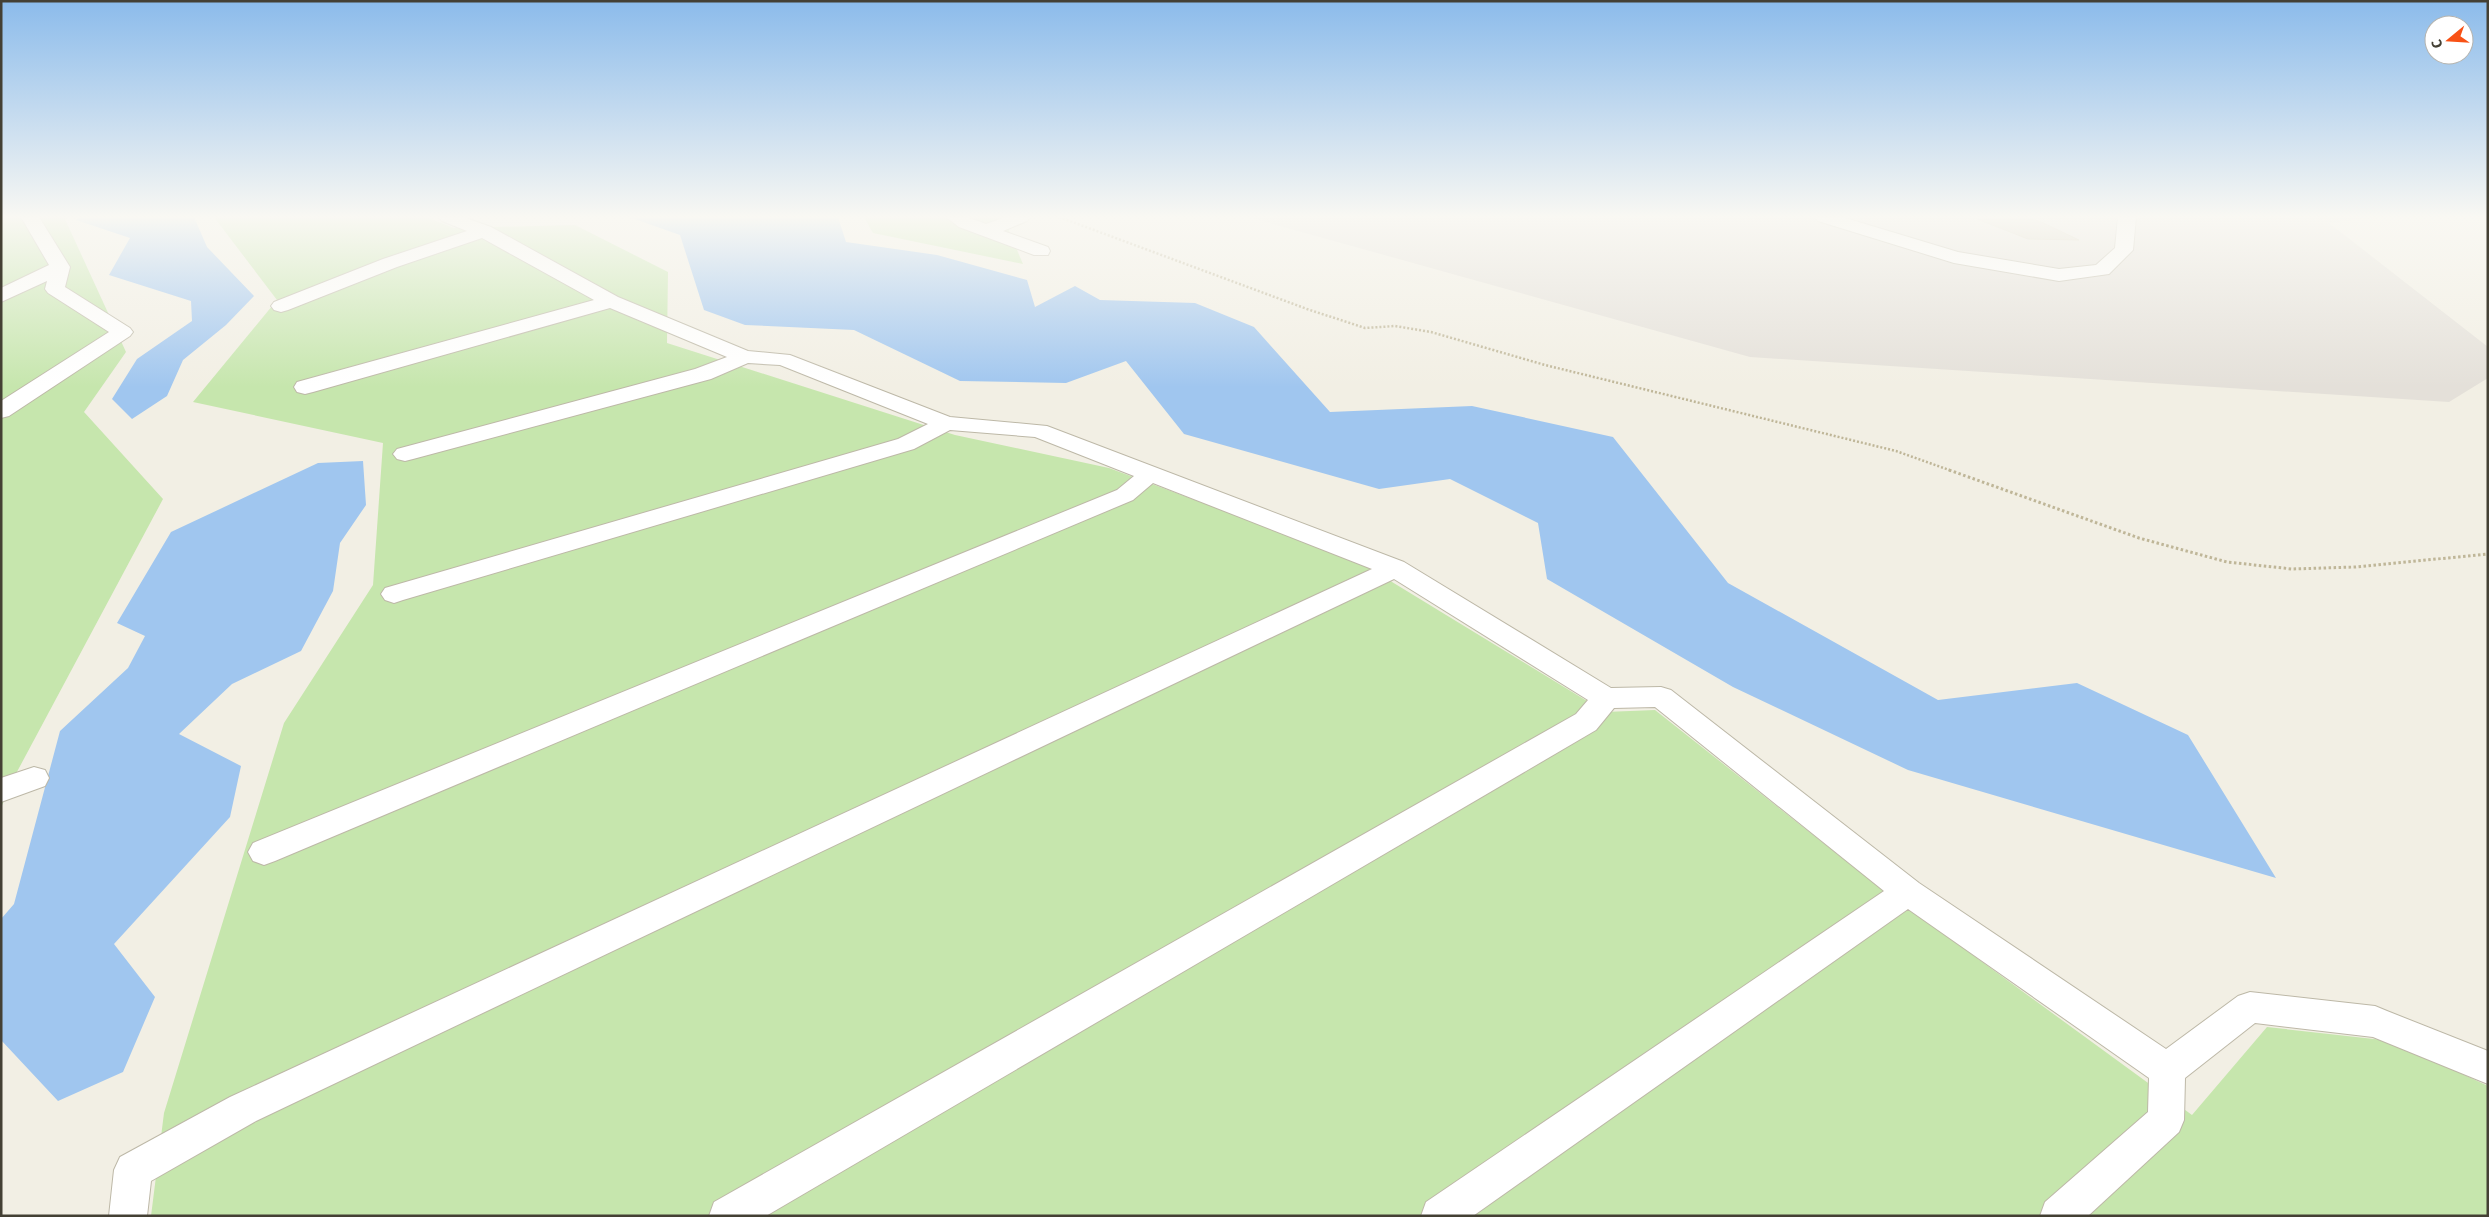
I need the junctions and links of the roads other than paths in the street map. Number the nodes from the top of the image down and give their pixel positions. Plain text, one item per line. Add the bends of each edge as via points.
1 (46, 274) edge
2 (58, 274) edge
3 (363, 274) edge
4 (562, 274) edge
5 (2050, 274) edge
6 (2069, 274) edge
7 (1, 296) edge
8 (611, 301) junction
9 (281, 306) dead end
10 (745, 357) junction
11 (305, 387) dead end
12 (1, 411) edge
13 (946, 423) junction
14 (405, 454) dead end
15 (1150, 474) junction
16 (1395, 568) junction
17 (394, 594) dead end
18 (1606, 698) junction
19 (34, 778) dead end
20 (1, 790) edge
21 (264, 852) dead end
22 (1908, 892) junction
23 (2488, 1068) edge
24 (2167, 1070) junction
25 (128, 1216) edge
26 (728, 1216) edge
27 (1440, 1216) edge
28 (2059, 1216) edge

1 - 7 street
2 - 12 street via 55,289 123,332
3 - 9 street
4 - 8 street
5 - 6 street
8 - 10 street
8 - 11 street
10 - 13 street via 783,359
10 - 14 street via 703,374
13 - 15 street via 1039,431
13 - 17 street via 906,444
15 - 16 street
15 - 21 street via 1125,495
16 - 18 street
16 - 25 street via 243,1109 133,1170
18 - 22 street via 1661,697
18 - 26 street via 1586,722
19 - 20 street
22 - 24 street
22 - 27 street
23 - 24 street via 2375,1022 2250,1008
24 - 28 street via 2166,1120

